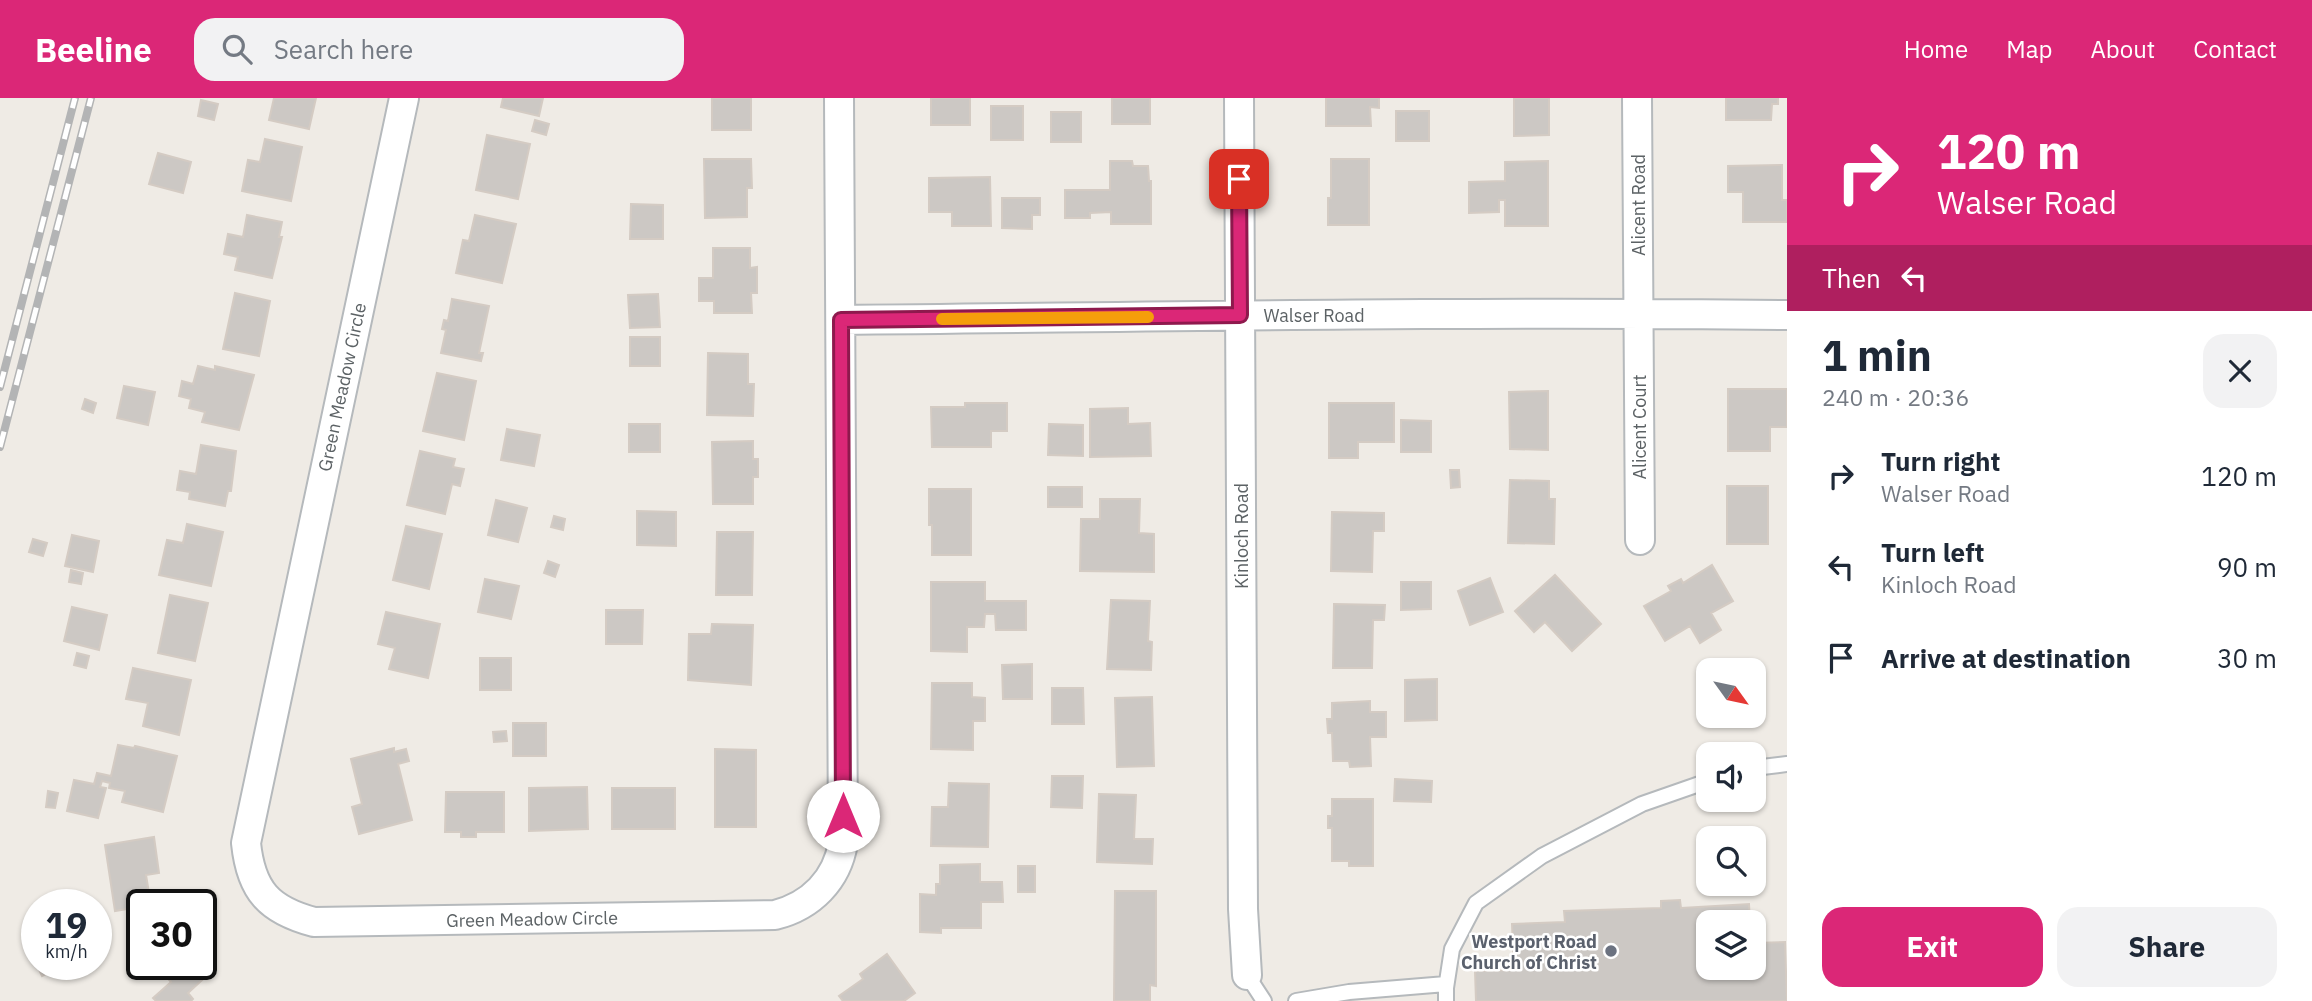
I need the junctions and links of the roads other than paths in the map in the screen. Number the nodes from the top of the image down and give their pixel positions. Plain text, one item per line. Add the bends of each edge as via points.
1 (404, 98) edge
2 (839, 98) edge
3 (1239, 98) edge
4 (1637, 98) edge
5 (1639, 313) junction
6 (1240, 315) junction
7 (1787, 315) edge
8 (841, 320) junction
9 (1640, 540) dead end
10 (1787, 764) edge
11 (1766, 767) edge
12 (1696, 785) edge
13 (1247, 975) joint
14 (1446, 984) junction
15 (1264, 1001) edge
16 (1296, 1001) edge
17 (1446, 1001) edge

1 - 8 street, Green Meadow Circle via 246,843 258,887 282,911 314,922 775,915 800,906 823,888 832,877 843,843
2 - 8 street, Green Meadow Circle
3 - 6 street, Kinloch Road
4 - 5 street, Alicent Road
5 - 6 street, Walser Road
5 - 7 street, Walser Road
5 - 9 street, Alicent Court
6 - 8 street, Walser Road
6 - 13 street, Kinloch Road
10 - 11 lane
12 - 14 lane via 1642,804 1542,856 1476,903 1452,949
13 - 15 lane
14 - 16 lane
14 - 17 lane

